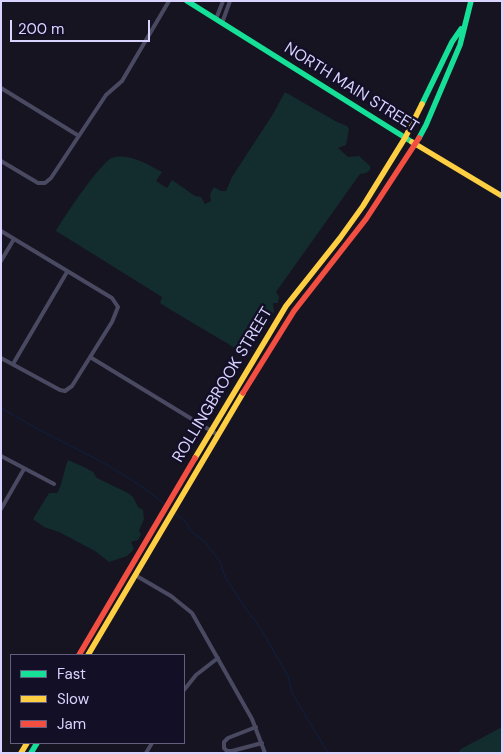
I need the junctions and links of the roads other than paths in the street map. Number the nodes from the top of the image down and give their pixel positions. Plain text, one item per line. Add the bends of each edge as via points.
1 (169, 1) edge
2 (187, 1) edge
3 (223, 1) edge
4 (230, 1) edge
5 (471, 1) edge
6 (219, 21) junction
7 (463, 26) junction
8 (1, 88) edge
9 (79, 136) junction
10 (405, 138) junction
11 (415, 144) junction
12 (1, 161) edge
13 (502, 196) edge
14 (1, 231) edge
15 (14, 239) junction
16 (1, 261) edge
17 (67, 272) junction
18 (90, 357) junction
19 (1, 358) edge
20 (13, 364) junction
21 (211, 431) junction
22 (218, 435) junction
23 (1, 456) edge
24 (24, 469) junction
25 (54, 484) dead end
26 (1, 508) edge
27 (129, 571) junction
28 (136, 575) junction
29 (90, 635) junction
30 (97, 639) junction
31 (80, 654) edge
32 (89, 654) edge
33 (218, 658) junction
34 (185, 689) edge
35 (256, 727) junction
36 (262, 743) junction
37 (265, 753) edge

1 - 9 street via 122,81 106,95
2 - 6 main road, NORTH MAIN STREET
3 - 6 street
4 - 6 street
5 - 7 main road
6 - 10 main road, NORTH MAIN STREET
7 - 10 main road, ROLLINGBROOK STREET
7 - 11 main road, ROLLINGBROOK STREET via 460,45
8 - 9 street
9 - 12 street via 45,183 38,183
10 - 11 main road, NORTH MAIN STREET
10 - 21 main road, ROLLINGBROOK STREET via 363,206 286,306
11 - 13 main road, NORTH MAIN STREET
11 - 22 main road, ROLLINGBROOK STREET via 366,219 294,311
14 - 15 street
15 - 16 street
15 - 17 street
17 - 18 street via 112,298 118,307
17 - 20 street
18 - 20 street via 72,386 65,391
18 - 21 street
19 - 20 street
21 - 22 street
21 - 27 main road, ROLLINGBROOK STREET
22 - 28 main road, ROLLINGBROOK STREET
23 - 24 street
24 - 25 street
24 - 26 street
27 - 28 street
27 - 29 main road, ROLLINGBROOK STREET
28 - 30 main road, ROLLINGBROOK STREET
28 - 33 street via 172,596 192,614
29 - 30 main road
29 - 31 main road, ROLLINGBROOK STREET
30 - 32 main road, ROLLINGBROOK STREET
33 - 34 street via 196,675
33 - 35 street
35 - 36 street
35 - 36 street via 228,738 222,745 227,751 232,751
36 - 37 street

